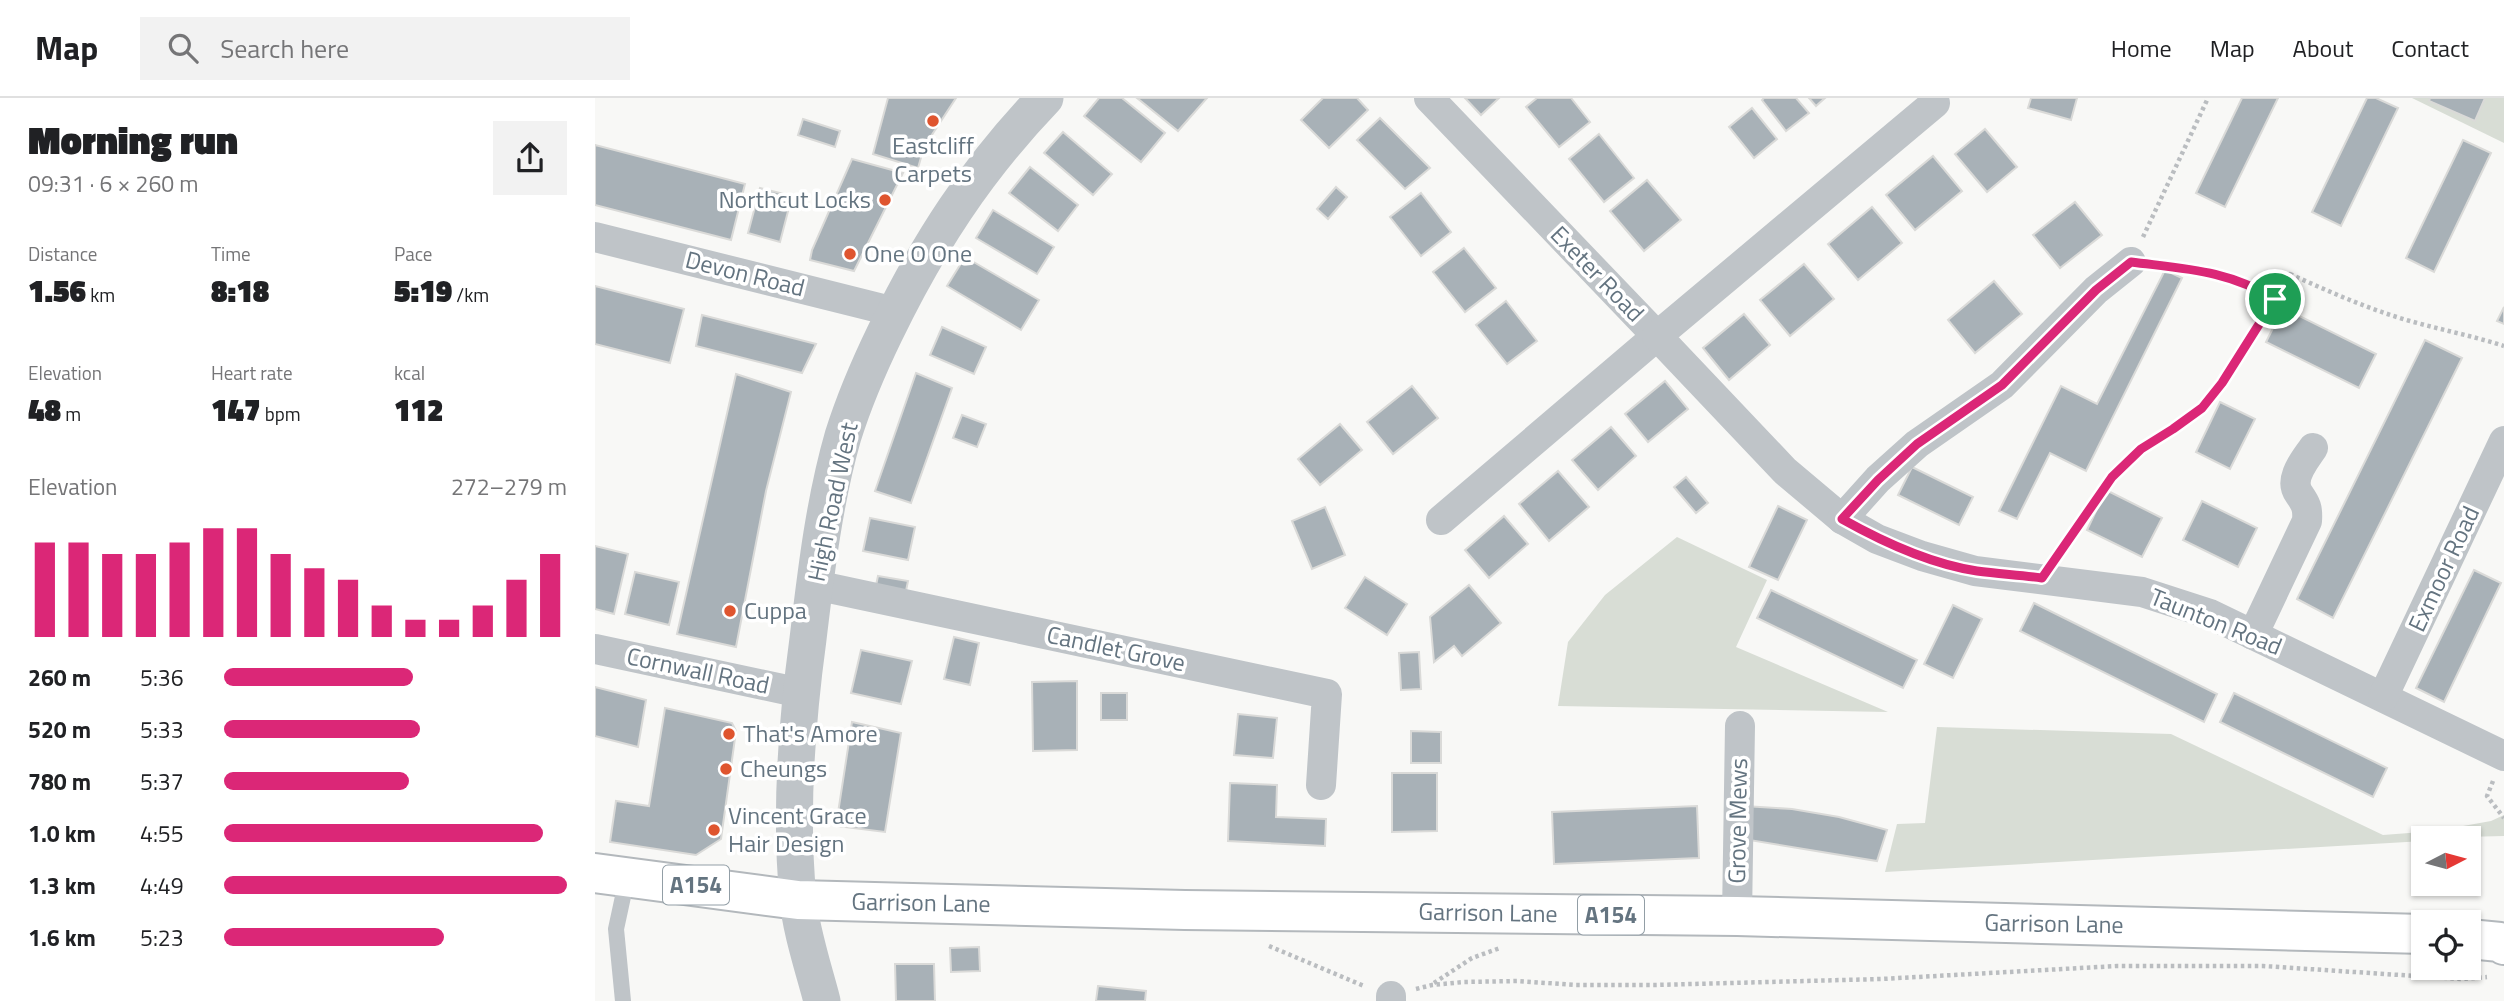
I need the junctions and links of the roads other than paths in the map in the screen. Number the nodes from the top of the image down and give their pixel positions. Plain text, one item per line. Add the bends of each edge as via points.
1 (1045, 98) edge
2 (1429, 98) edge
3 (1935, 103) dead end
4 (595, 237) edge
5 (2131, 262) road end
6 (895, 312) junction
7 (1657, 336) junction
8 (2504, 441) edge
9 (2313, 448) dead end
10 (1842, 519) junction
11 (1441, 520) dead end
12 (815, 585) junction
13 (2253, 635) junction
14 (595, 649) edge
15 (801, 693) junction
16 (2383, 697) junction
17 (1740, 726) dead end
18 (2504, 756) edge
19 (1321, 785) dead end
20 (611, 875) edge
21 (797, 900) junction
22 (1737, 916) junction
23 (2411, 934) edge
24 (623, 1001) edge
25 (822, 1001) edge

1 - 6 street, High Road West via 963,195
2 - 7 street, Exeter Road
3 - 7 street
4 - 6 street, Devon Road
5 - 10 street via 2096,290 2002,385 1917,444
6 - 12 street, High Road West via 843,436
7 - 10 street, Taunton Road via 1785,471
7 - 11 street, Exeter Road
8 - 16 street, Exmoor Road
9 - 13 street via 2295,485 2308,510 2307,521
10 - 13 street, Taunton Road via 1877,539 1975,571 2142,592 2210,614
12 - 15 street, High Road West
12 - 19 street, Candlet Grove via 1327,694
13 - 16 street, Taunton Road
14 - 15 street, Cornwall Road
15 - 21 street, High Road West
16 - 18 street, Taunton Road
17 - 22 street, Grove Mews
20 - 21 main road, Garrison Lane / A154
20 - 24 lane
21 - 22 main road, Garrison Lane / A154
21 - 25 street, High Road West
22 - 23 main road, Garrison Lane / A154

